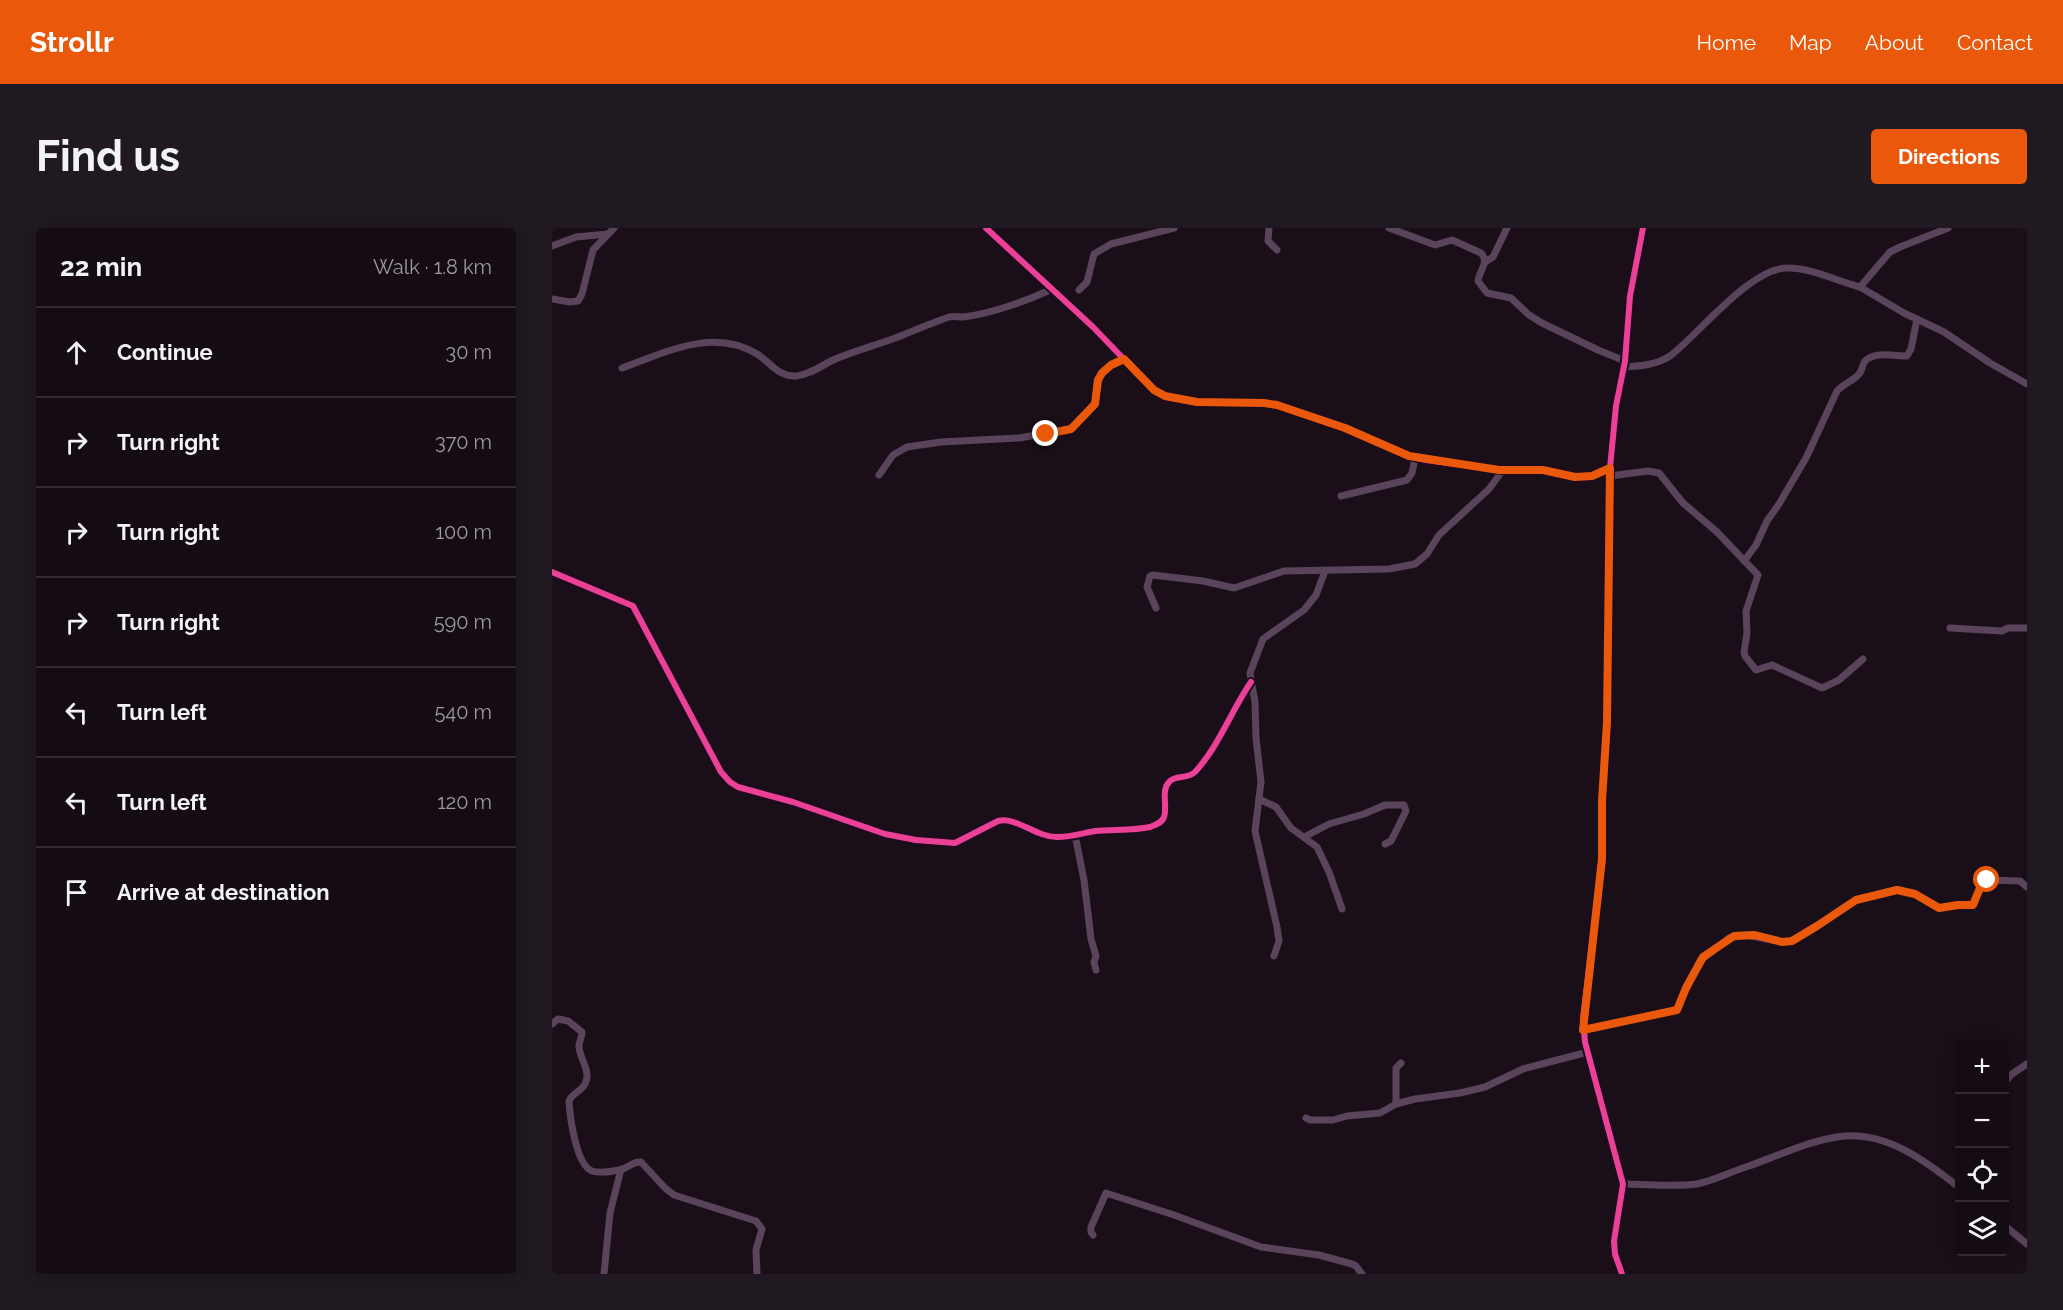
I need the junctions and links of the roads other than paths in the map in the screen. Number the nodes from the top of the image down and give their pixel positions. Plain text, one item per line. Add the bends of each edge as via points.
1 (614, 228) edge
2 (986, 228) edge
3 (1174, 228) edge
4 (1269, 228) edge
5 (1389, 228) edge
6 (1507, 228) edge
7 (1643, 228) edge
8 (1948, 228) edge
9 (608, 234) junction
10 (552, 246) edge
11 (1277, 250) dead end
12 (1485, 262) junction
13 (1860, 287) junction
14 (1050, 290) junction
15 (1079, 290) dead end
16 (552, 299) edge
17 (1917, 318) junction
18 (1124, 359) junction
19 (1625, 364) junction
20 (622, 368) dead end
21 (2027, 384) edge
22 (1415, 458) junction
23 (1503, 470) junction
24 (1610, 472) junction
25 (879, 475) dead end
26 (1341, 496) dead end
27 (1744, 561) junction
28 (1325, 571) junction
29 (552, 572) edge
30 (1156, 608) dead end
31 (1950, 628) dead end
32 (2027, 628) edge
33 (1863, 659) dead end
34 (1251, 682) junction
35 (1259, 799) junction
36 (1075, 835) junction
37 (1304, 837) junction
38 (1385, 844) dead end
39 (2027, 887) edge
40 (1342, 909) dead end
41 (1274, 956) dead end
42 (1096, 970) dead end
43 (552, 1024) edge
44 (1583, 1030) junction
45 (1588, 1052) junction
46 (1401, 1063) dead end
47 (2027, 1064) edge
48 (2009, 1077) edge
49 (1396, 1104) junction
50 (1306, 1118) dead end
51 (621, 1169) junction
52 (1955, 1182) edge
53 (1623, 1184) junction
54 (2009, 1229) edge
55 (1093, 1235) dead end
56 (2027, 1244) edge
57 (604, 1274) edge
58 (757, 1274) edge
59 (1362, 1274) edge
60 (1622, 1274) edge

1 - 9 street
2 - 14 street
3 - 15 street via 1111,244 1094,254 1087,282
4 - 11 street via 1268,241
5 - 12 street via 1435,244 1452,240 1481,253
6 - 12 street via 1493,257
7 - 19 street via 1630,296
8 - 13 street via 1890,252
9 - 10 street via 576,237
9 - 16 street via 592,250 578,301
12 - 19 street via 1478,281 1487,293 1511,298 1542,323
13 - 17 street
13 - 19 street via 1799,269 1775,270 1748,286 1670,356 1647,365
14 - 18 street
14 - 20 street via 1009,306 949,317 802,375 780,372 745,348 702,342
17 - 21 street
17 - 27 street via 1907,356 1869,358 1859,374 1837,391 1806,458
18 - 22 street via 1165,396 1197,402 1277,405
18 - 25 street via 1102,373 1095,404 1071,429 1019,438 907,447 893,455
19 - 24 street via 1616,406
22 - 23 street
22 - 26 street via 1407,480
23 - 24 street via 1543,470 1575,477
23 - 28 street via 1415,564 1389,570
24 - 27 street via 1659,473 1683,503 1718,532
24 - 44 street via 1602,859
27 - 33 street via 1758,574 1746,611 1748,633 1744,650 1756,670 1772,665 1822,688 1839,680
28 - 30 street via 1284,571 1234,588 1153,575 1147,587
28 - 34 street via 1308,606 1260,642 1251,667
29 - 36 street via 633,606 721,772 733,784 904,838 955,843 1008,819 1046,835
31 - 32 street via 2002,632 2008,628
34 - 35 street via 1256,708
34 - 36 street via 1225,729 1195,771 1168,784 1160,822
35 - 37 street via 1276,807 1291,828
35 - 41 street via 1255,831 1279,940
36 - 42 street
37 - 38 street via 1385,805 1404,806 1406,811 1391,841
37 - 40 street via 1317,847
39 - 44 street via 2020,881 1987,880 1973,905 1939,908 1915,894 1897,890 1856,900 1792,941 1734,936 1703,957 1677,1010
43 - 51 street via 558,1019 568,1021 582,1032 579,1048 587,1078 569,1101 577,1148 589,1169
44 - 45 street
45 - 49 street via 1523,1069 1485,1087
45 - 53 street
46 - 49 street via 1396,1068
47 - 48 street
49 - 50 street via 1380,1113 1333,1120
51 - 57 street via 610,1213
51 - 58 street via 641,1162 674,1195 756,1221 762,1229 756,1250
52 - 53 street via 1888,1143 1844,1136 1812,1143 1697,1184
53 - 60 street via 1614,1241
54 - 56 street
55 - 59 street via 1091,1227 1106,1193 1261,1247 1352,1264

